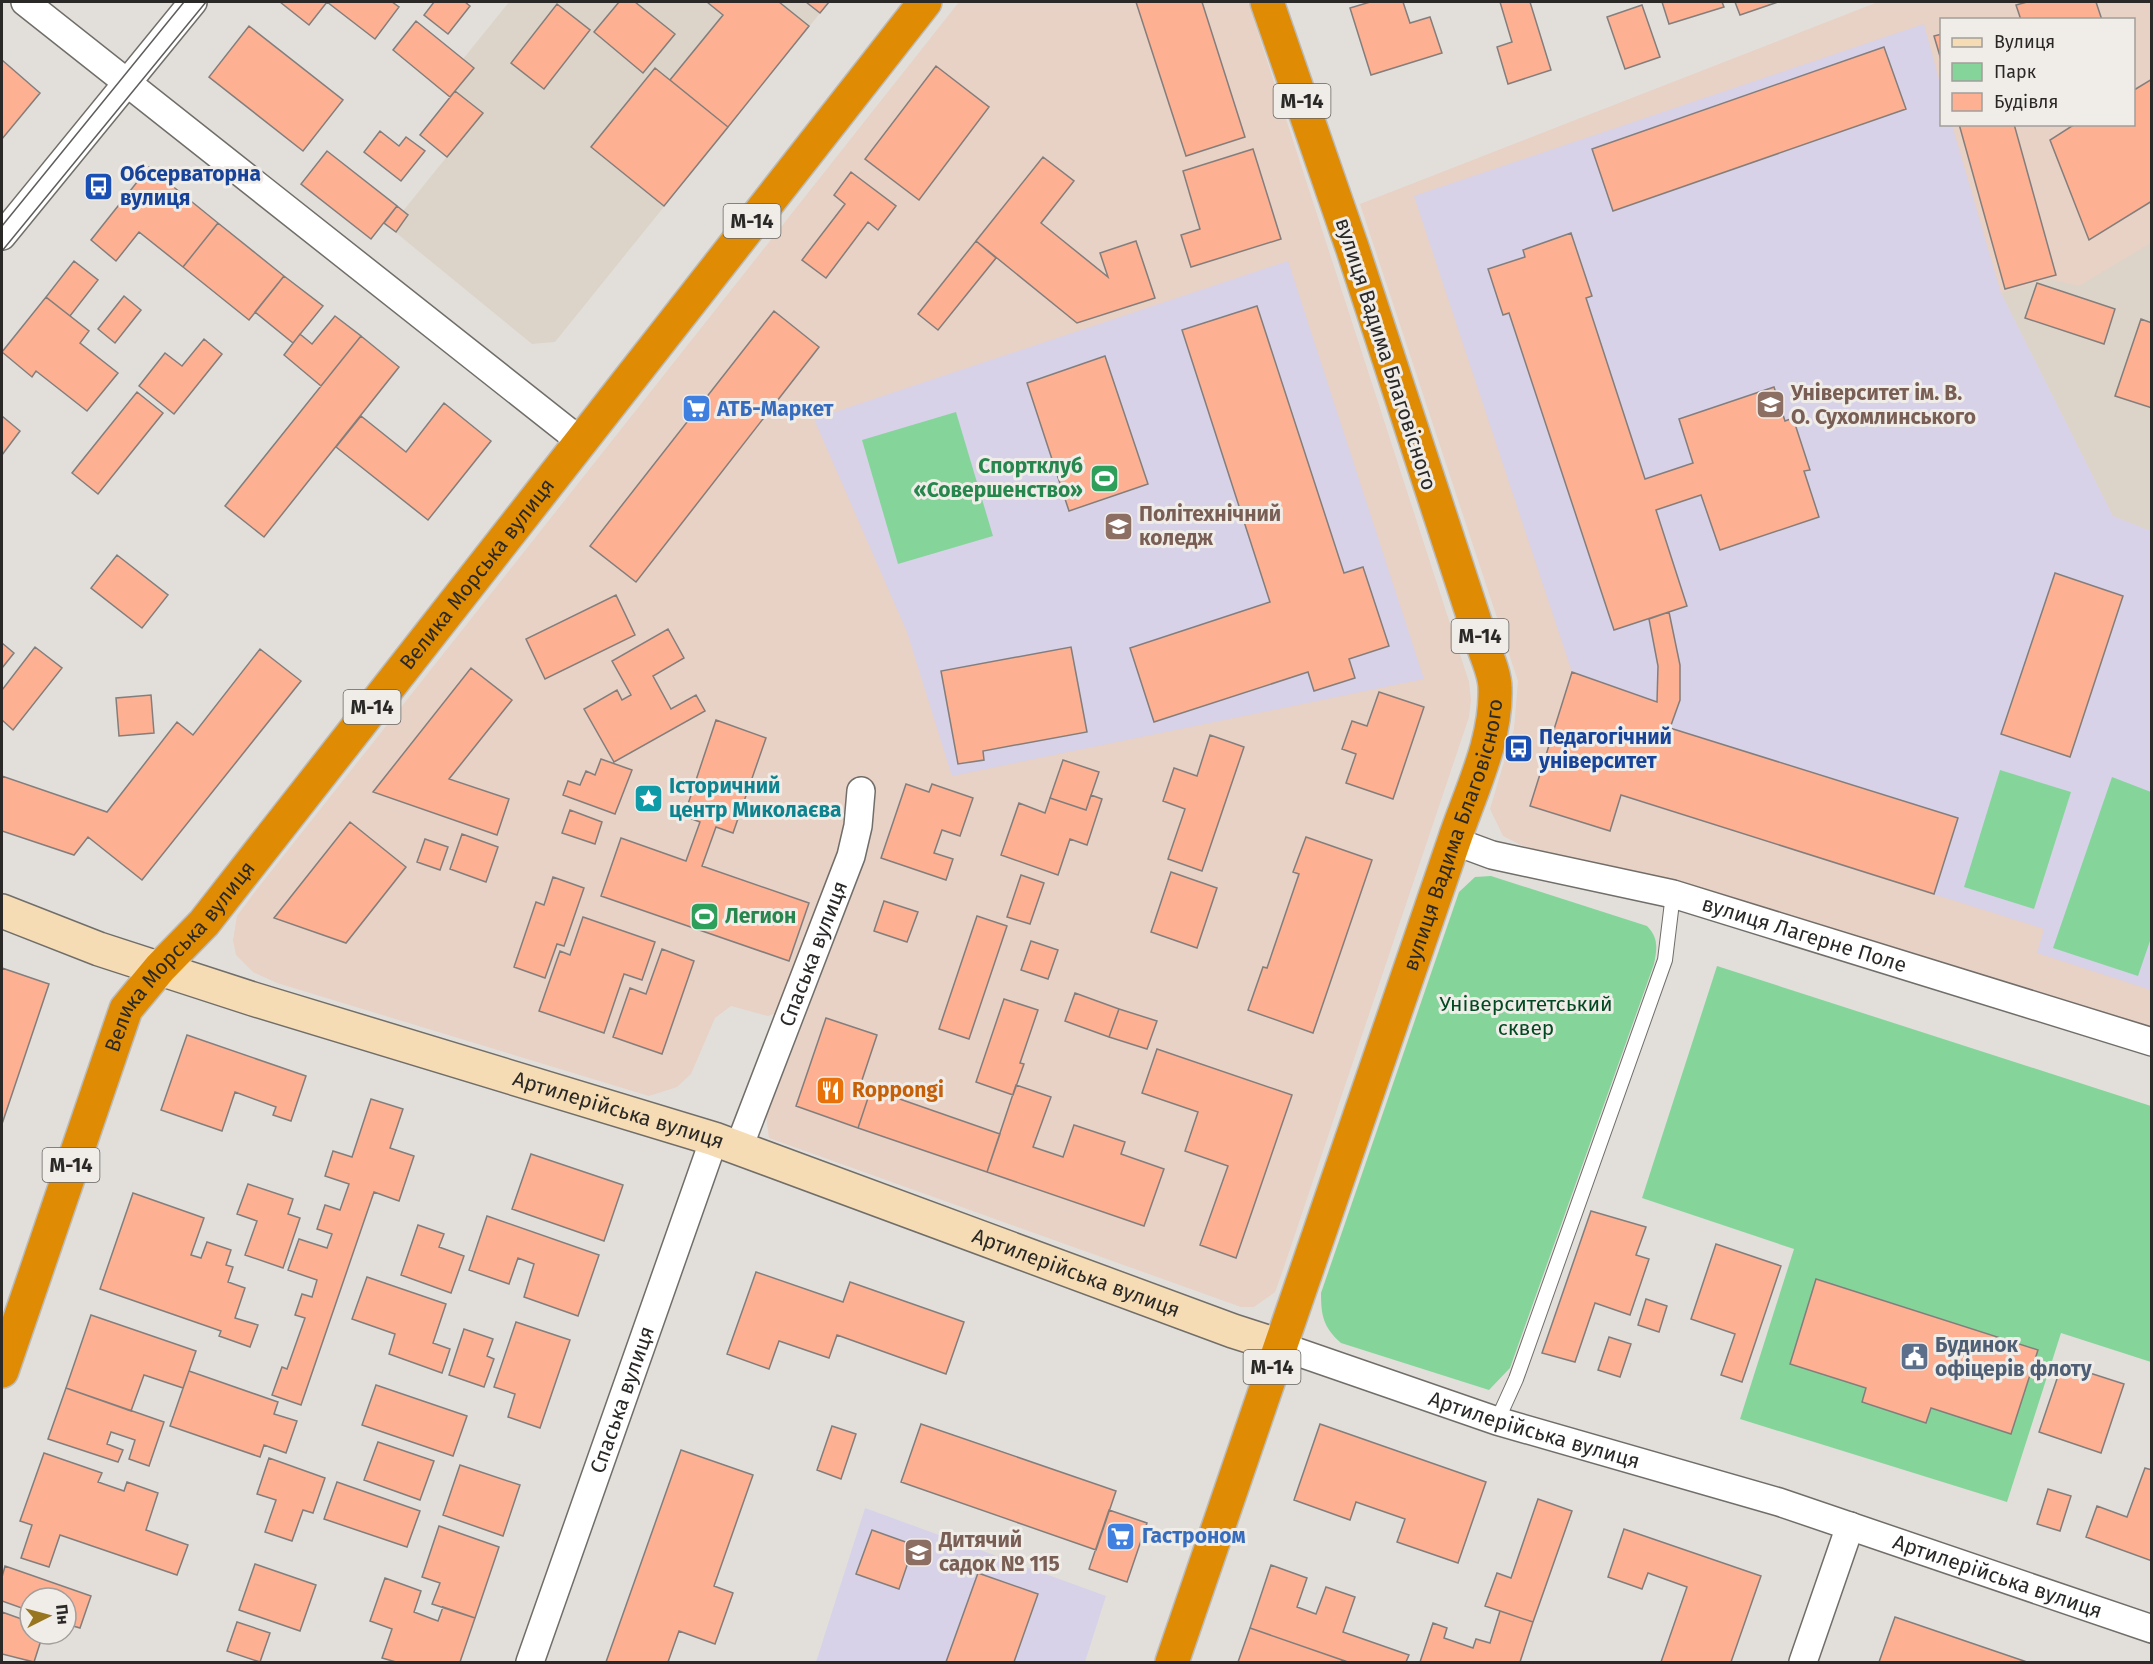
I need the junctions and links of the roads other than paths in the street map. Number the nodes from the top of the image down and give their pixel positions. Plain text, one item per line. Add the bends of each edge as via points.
1 (25, 2) edge
2 (193, 2) edge
3 (925, 2) edge
4 (1267, 2) edge
5 (127, 82) junction
6 (2, 236) edge
7 (579, 440) junction
8 (861, 791) dead end
9 (1454, 841) junction
10 (1673, 894) junction
11 (2, 911) edge
12 (160, 968) junction
13 (2151, 1042) edge
14 (727, 1143) junction
15 (1280, 1346) junction
16 (2, 1371) edge
17 (1497, 1420) junction
18 (1850, 1526) junction
19 (2151, 1629) edge
20 (530, 1662) edge
21 (1172, 1662) edge
22 (1803, 1662) edge

1 - 5 street
2 - 5 street
3 - 7 highway, Велика Морська вулиця / М-14
4 - 9 highway, вулиця Вадима Благовісного / М-14 via 1353,250 1495,686 1488,738
5 - 6 street
5 - 7 street
7 - 12 highway, Велика Морська вулиця / М-14 via 204,923
8 - 14 street, Спаська вулиця via 851,856
9 - 10 street, вулиця Лагерне Поле via 1492,855
9 - 15 highway, вулиця Вадима Благовісного / М-14
10 - 13 street, вулиця Лагерне Поле
10 - 17 lane via 1665,960 1516,1379
11 - 12 street, Артилерійська вулиця
12 - 14 street, Артилерійська вулиця
12 - 16 highway, Велика Морська вулиця / М-14 via 126,1008
14 - 15 street, Артилерійська вулиця
14 - 20 street, Спаська вулиця
15 - 17 street, Артилерійська вулиця
15 - 21 highway, вулиця Вадима Благовісного / М-14
17 - 18 street, Артилерійська вулиця
18 - 19 street, Артилерійська вулиця
18 - 22 street

